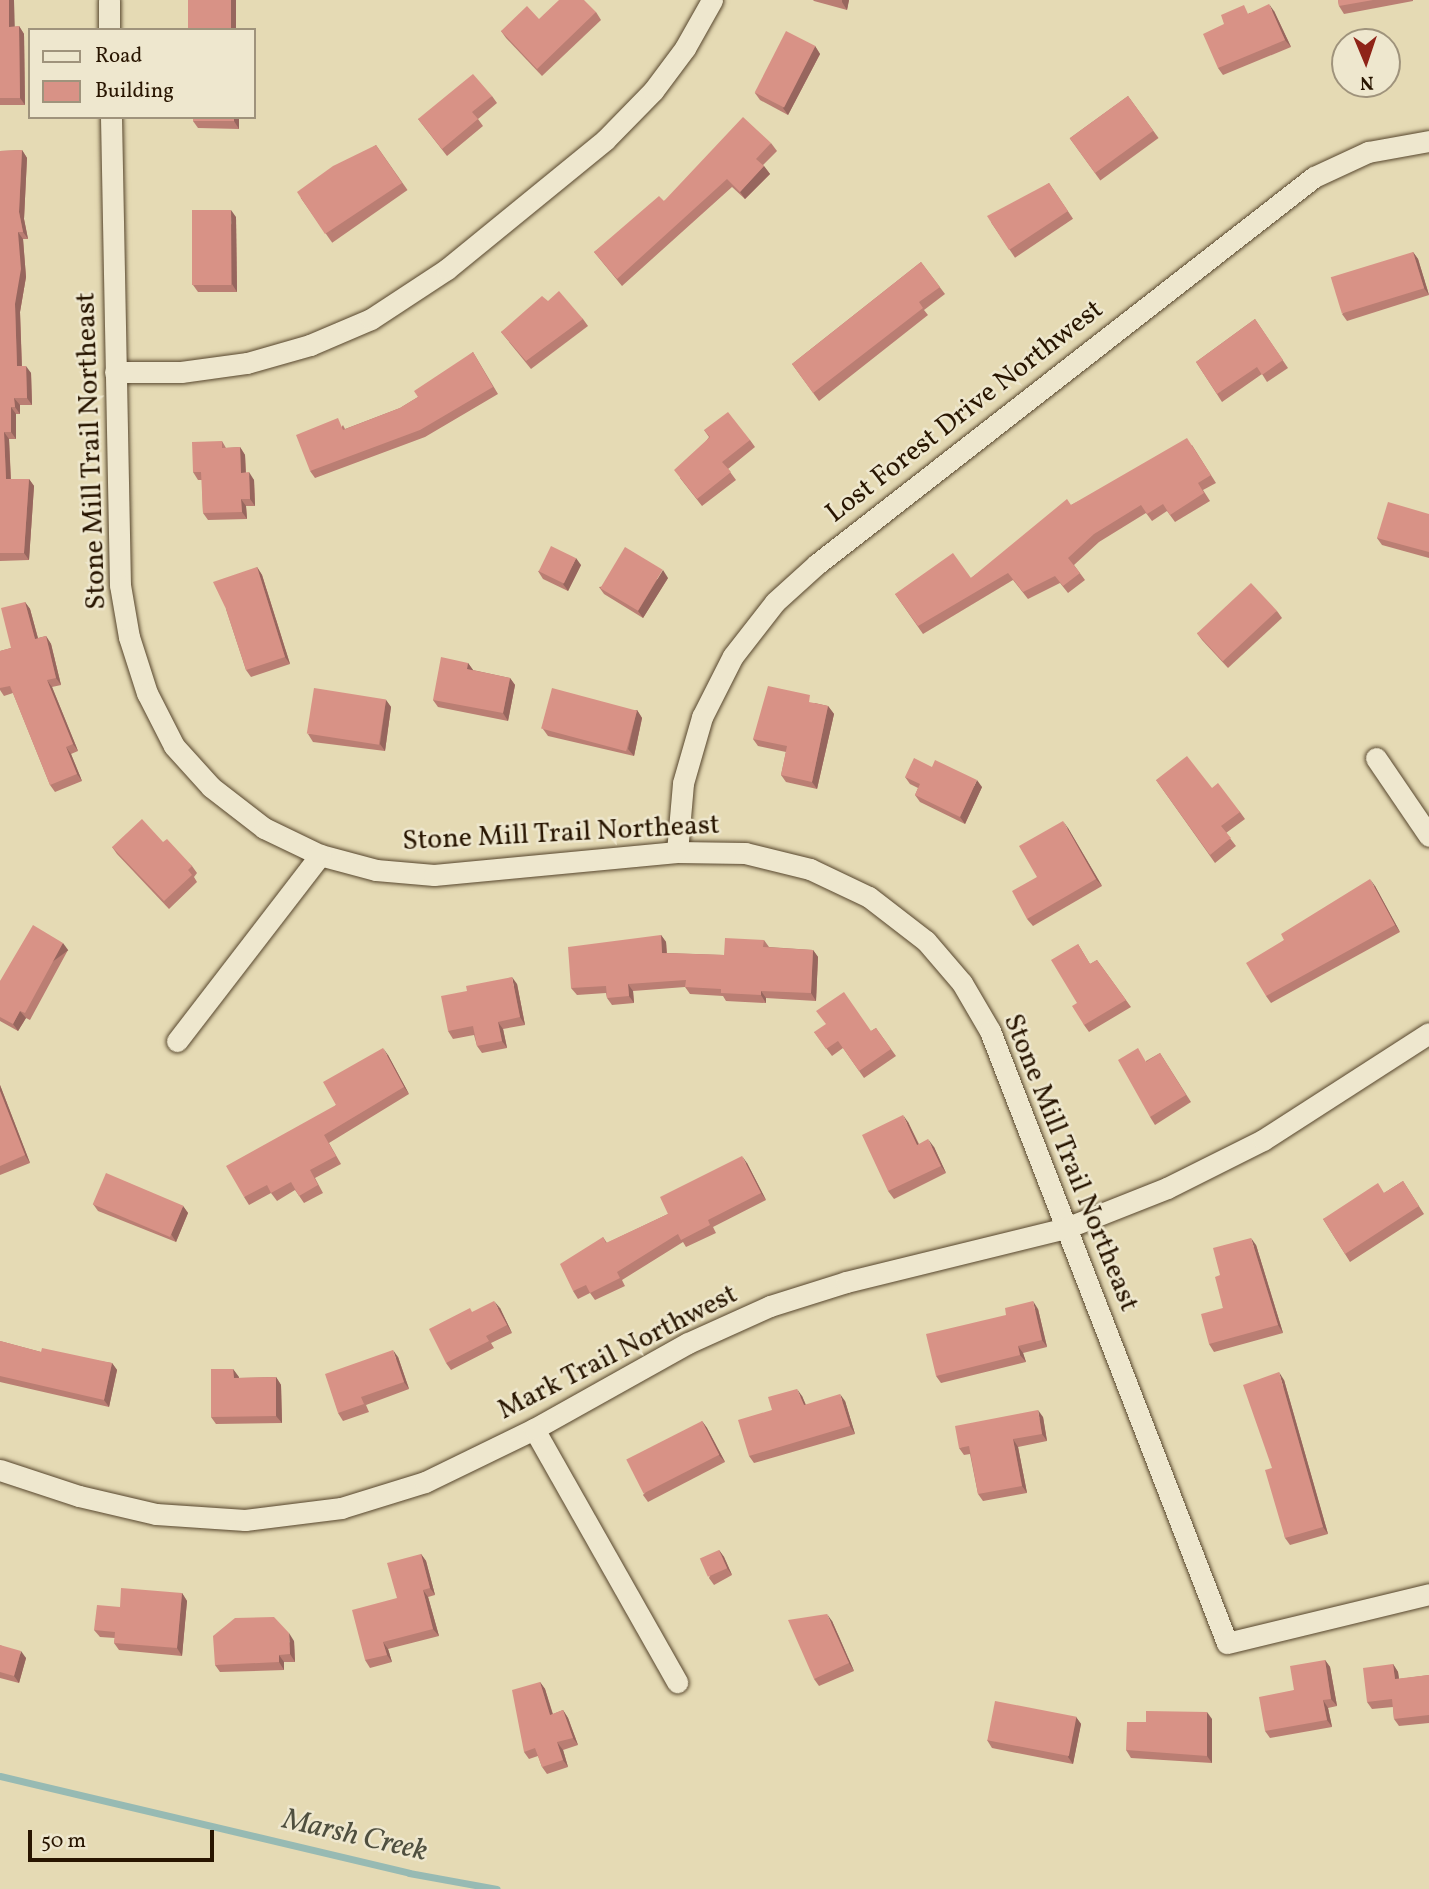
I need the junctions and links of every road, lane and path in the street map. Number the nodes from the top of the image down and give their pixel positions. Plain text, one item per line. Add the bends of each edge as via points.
1 (109, 0) edge
2 (712, 0) edge
3 (109, 28) edge
4 (111, 119) edge
5 (1429, 141) edge
6 (115, 372) junction
7 (1376, 758) dead end
8 (1429, 836) edge
9 (677, 852) junction
10 (320, 855) junction
11 (1429, 1033) edge
12 (177, 1041) dead end
13 (1066, 1228) junction
14 (534, 1429) junction
15 (0, 1470) edge
16 (1429, 1594) edge
17 (677, 1682) dead end

1 - 3 street
2 - 6 street via 653,91 604,139 447,269 371,319 310,345 247,363 181,372
4 - 6 street, Stone Mill Trail Northeast
5 - 9 street, Lost Forest Drive Northwest via 1368,152 1314,177 775,601 733,656 702,717 683,783
6 - 10 street, Stone Mill Trail Northeast via 120,585 129,637 147,693 174,746 211,788 264,828
7 - 8 street
9 - 10 street, Stone Mill Trail Northeast via 434,875 376,870
9 - 13 street, Stone Mill Trail Northeast via 745,853 810,869 869,897 926,941 962,983 990,1031
10 - 12 street
11 - 13 street, Mark Trail Northwest via 1263,1140 1167,1188
13 - 14 street, Mark Trail Northwest via 846,1282 771,1306 688,1343
13 - 16 street, Stone Mill Trail Northeast via 1227,1643
14 - 15 street, Mark Trail Northwest via 425,1482 341,1508 289,1517 245,1520 156,1514 79,1496
14 - 17 street

